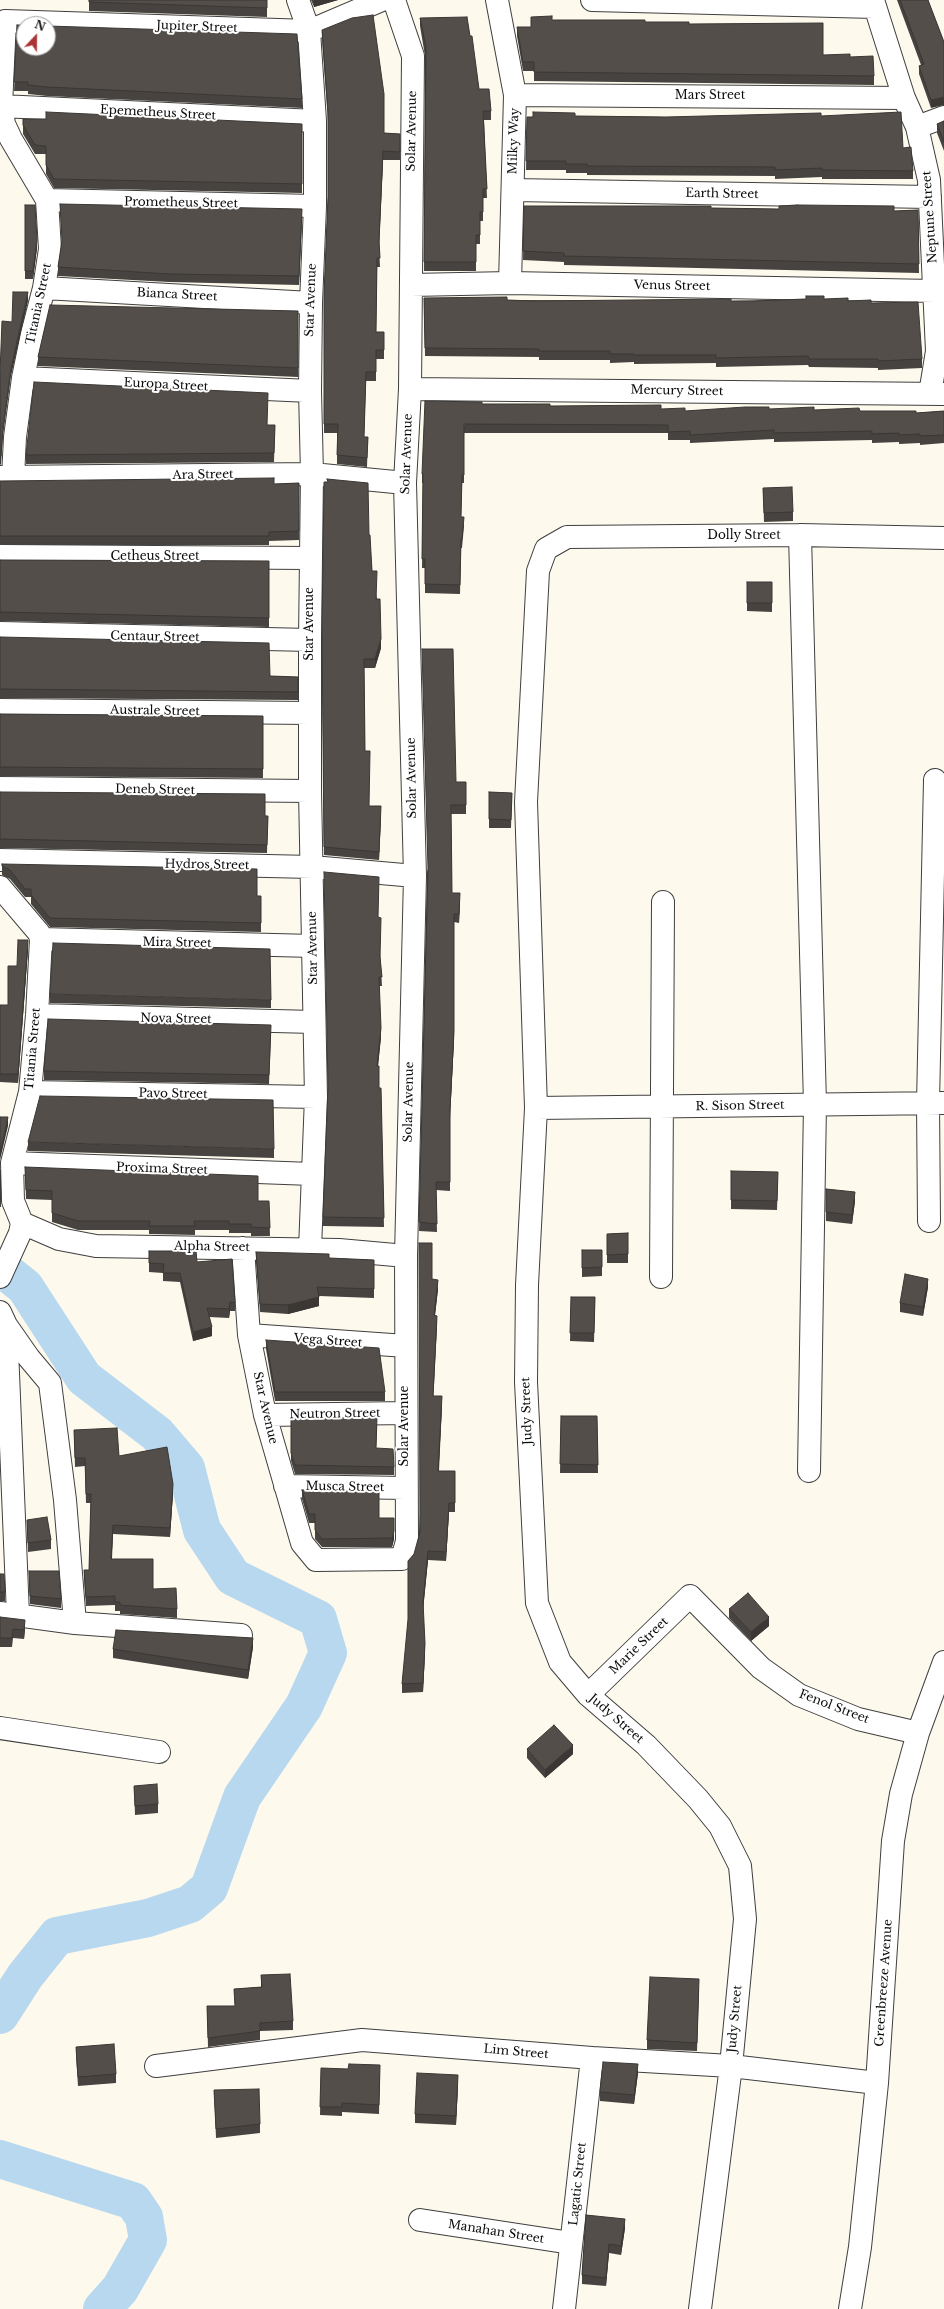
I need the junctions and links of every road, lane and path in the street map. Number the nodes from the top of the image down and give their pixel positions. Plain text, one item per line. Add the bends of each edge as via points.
1 (298, 0) edge
2 (382, 0) edge
3 (394, 0) edge
4 (497, 0) edge
5 (592, 0) edge
6 (691, 2) edge
7 (792, 2) edge
8 (874, 4) edge
9 (5, 21) joint
10 (309, 31) junction
11 (515, 95) junction
12 (904, 98) junction
13 (1, 106) edge
14 (944, 117) edge
15 (315, 121) junction
16 (917, 127) junction
17 (513, 190) junction
18 (930, 197) junction
19 (47, 200) junction
20 (315, 206) junction
21 (510, 283) junction
22 (410, 285) junction
23 (44, 288) junction
24 (934, 291) junction
25 (311, 302) junction
26 (23, 378) junction
27 (410, 389) junction
28 (310, 391) junction
29 (937, 394) edge
30 (312, 474) junction
31 (7, 477) edge
32 (406, 483) junction
33 (800, 535) junction
34 (944, 538) edge
35 (546, 549) joint
36 (0, 556) edge
37 (310, 558) junction
38 (0, 633) edge
39 (310, 640) junction
40 (0, 710) edge
41 (310, 713) junction
42 (935, 780) dead end
43 (0, 788) edge
44 (310, 791) junction
45 (0, 860) edge
46 (312, 867) junction
47 (414, 876) junction
48 (0, 887) edge
49 (663, 902) dead end
50 (41, 939) junction
51 (313, 946) junction
52 (37, 1016) junction
53 (314, 1022) junction
54 (30, 1092) junction
55 (316, 1097) junction
56 (936, 1103) edge
57 (815, 1104) junction
58 (536, 1108) junction
59 (662, 1108) junction
60 (12, 1163) junction
61 (312, 1174) junction
62 (929, 1221) dead end
63 (21, 1228) junction
64 (243, 1248) junction
65 (310, 1249) junction
66 (406, 1256) junction
67 (0, 1277) edge
68 (661, 1277) dead end
69 (3, 1318) edge
70 (249, 1335) junction
71 (406, 1346) junction
72 (405, 1413) junction
73 (265, 1415) junction
74 (809, 1471) dead end
75 (285, 1486) junction
76 (405, 1488) junction
77 (402, 1559) joint
78 (690, 1596) joint
79 (9, 1614) edge
80 (75, 1623) junction
81 (241, 1635) dead end
82 (944, 1662) edge
83 (588, 1695) junction
84 (0, 1728) edge
85 (918, 1733) junction
86 (159, 1752) dead end
87 (592, 2058) junction
88 (156, 2066) dead end
89 (731, 2066) junction
90 (877, 2083) junction
91 (420, 2220) dead end
92 (571, 2243) junction
93 (564, 2309) edge
94 (700, 2309) edge
95 (850, 2309) edge

1 - 10 street, Star Avenue
2 - 10 street, Jupiter Street
3 - 22 street, Solar Avenue via 412,56
4 - 11 street, Milky Way
5 - 6 street
6 - 7 street
7 - 8 street
8 - 12 street, Neptune Street
9 - 10 street, Jupiter Street
9 - 13 street, Titania Street
10 - 15 street, Star Avenue
11 - 12 street, Mars Street
11 - 17 street, Milky Way
12 - 16 street, Neptune Street
13 - 15 street, Epemetheus Street
13 - 19 street, Titania Street via 4,124 11,139
14 - 16 street
15 - 20 street, Star Avenue
16 - 18 street, Neptune Street via 930,180
17 - 18 street, Earth Street
17 - 21 street, Milky Way
18 - 24 street, Neptune Street
19 - 20 street, Prometheus Street
19 - 23 street, Titania Street via 50,249
20 - 25 street, Star Avenue
21 - 22 street, Venus Street
21 - 24 street, Venus Street
22 - 27 street, Solar Avenue
23 - 25 street, Bianca Street
23 - 26 street, Titania Street
24 - 29 street, Neptune Street
25 - 28 street, Star Avenue
26 - 28 street, Europa Street
26 - 31 street, Titania Street
27 - 29 street, Mercury Street
27 - 32 street, Solar Avenue
28 - 30 street, Star Avenue
30 - 31 street, Ara Street
30 - 32 street, Ara Street
30 - 37 street, Star Avenue
32 - 47 street, Solar Avenue
33 - 34 street, Dolly Street
33 - 35 street, Dolly Street via 567,537
33 - 57 street
35 - 58 street, Judy Street via 538,571 526,802
36 - 37 street, Cetheus Street
37 - 39 street, Star Avenue
38 - 39 street, Centaur Street
39 - 41 street, Star Avenue
40 - 41 street, Australe Street
41 - 44 street, Star Avenue
42 - 56 street
43 - 44 street, Deneb Street
44 - 46 street, Star Avenue
45 - 46 street, Hydros Street
46 - 47 street, Hydros Street
46 - 51 street, Star Avenue
47 - 66 street, Solar Avenue
48 - 50 street via 39,933
49 - 59 street
50 - 51 street, Mira Street
50 - 52 street, Titania Street
51 - 53 street, Star Avenue
52 - 53 street, Nova Street
52 - 54 street, Titania Street
53 - 55 street, Star Avenue
54 - 55 street, Pavo Street
54 - 60 street, Titania Street
55 - 61 street, Star Avenue
56 - 57 street, R. Sison Street
56 - 62 street
57 - 59 street, R. Sison Street
57 - 74 street
58 - 59 street, R. Sison Street
58 - 83 street, Judy Street via 527,1285 526,1382 537,1603 560,1662
59 - 68 street
60 - 61 street, Proxima Street
60 - 63 street, Titania Street via 13,1201
61 - 65 street, Star Avenue
63 - 64 street, Alpha Street via 96,1246
63 - 67 street
64 - 65 street, Alpha Street
64 - 70 street, Star Avenue
65 - 66 street, Alpha Street
66 - 71 street, Solar Avenue
69 - 79 street
69 - 80 street via 29,1358 50,1383 65,1500
70 - 71 street, Vega Street
70 - 73 street, Star Avenue
71 - 72 street, Solar Avenue
72 - 73 street, Neutron Street
72 - 76 street, Solar Avenue
73 - 75 street, Star Avenue
75 - 76 street, Musca Street
75 - 77 street, Star Avenue via 302,1543 316,1560
76 - 77 street, Solar Avenue via 407,1541
78 - 83 street, Marie Street
78 - 85 street, Fenol Street via 761,1668 799,1695 858,1719
79 - 80 street
80 - 81 street
82 - 85 street, Greenbreeze Avenue
83 - 89 street, Judy Street via 646,1746 698,1799 720,1826 740,1866 745,1920
84 - 86 street
85 - 90 street, Greenbreeze Avenue via 901,1794 893,1841
87 - 88 street, Lim Street via 362,2040
87 - 89 street, Lim Street
87 - 92 street, Lagatic Street
89 - 90 street, Lim Street
89 - 94 street, Judy Street
90 - 95 street, Greenbreeze Avenue via 860,2246
91 - 92 street, Manahan Street
92 - 93 street, Lagatic Street

